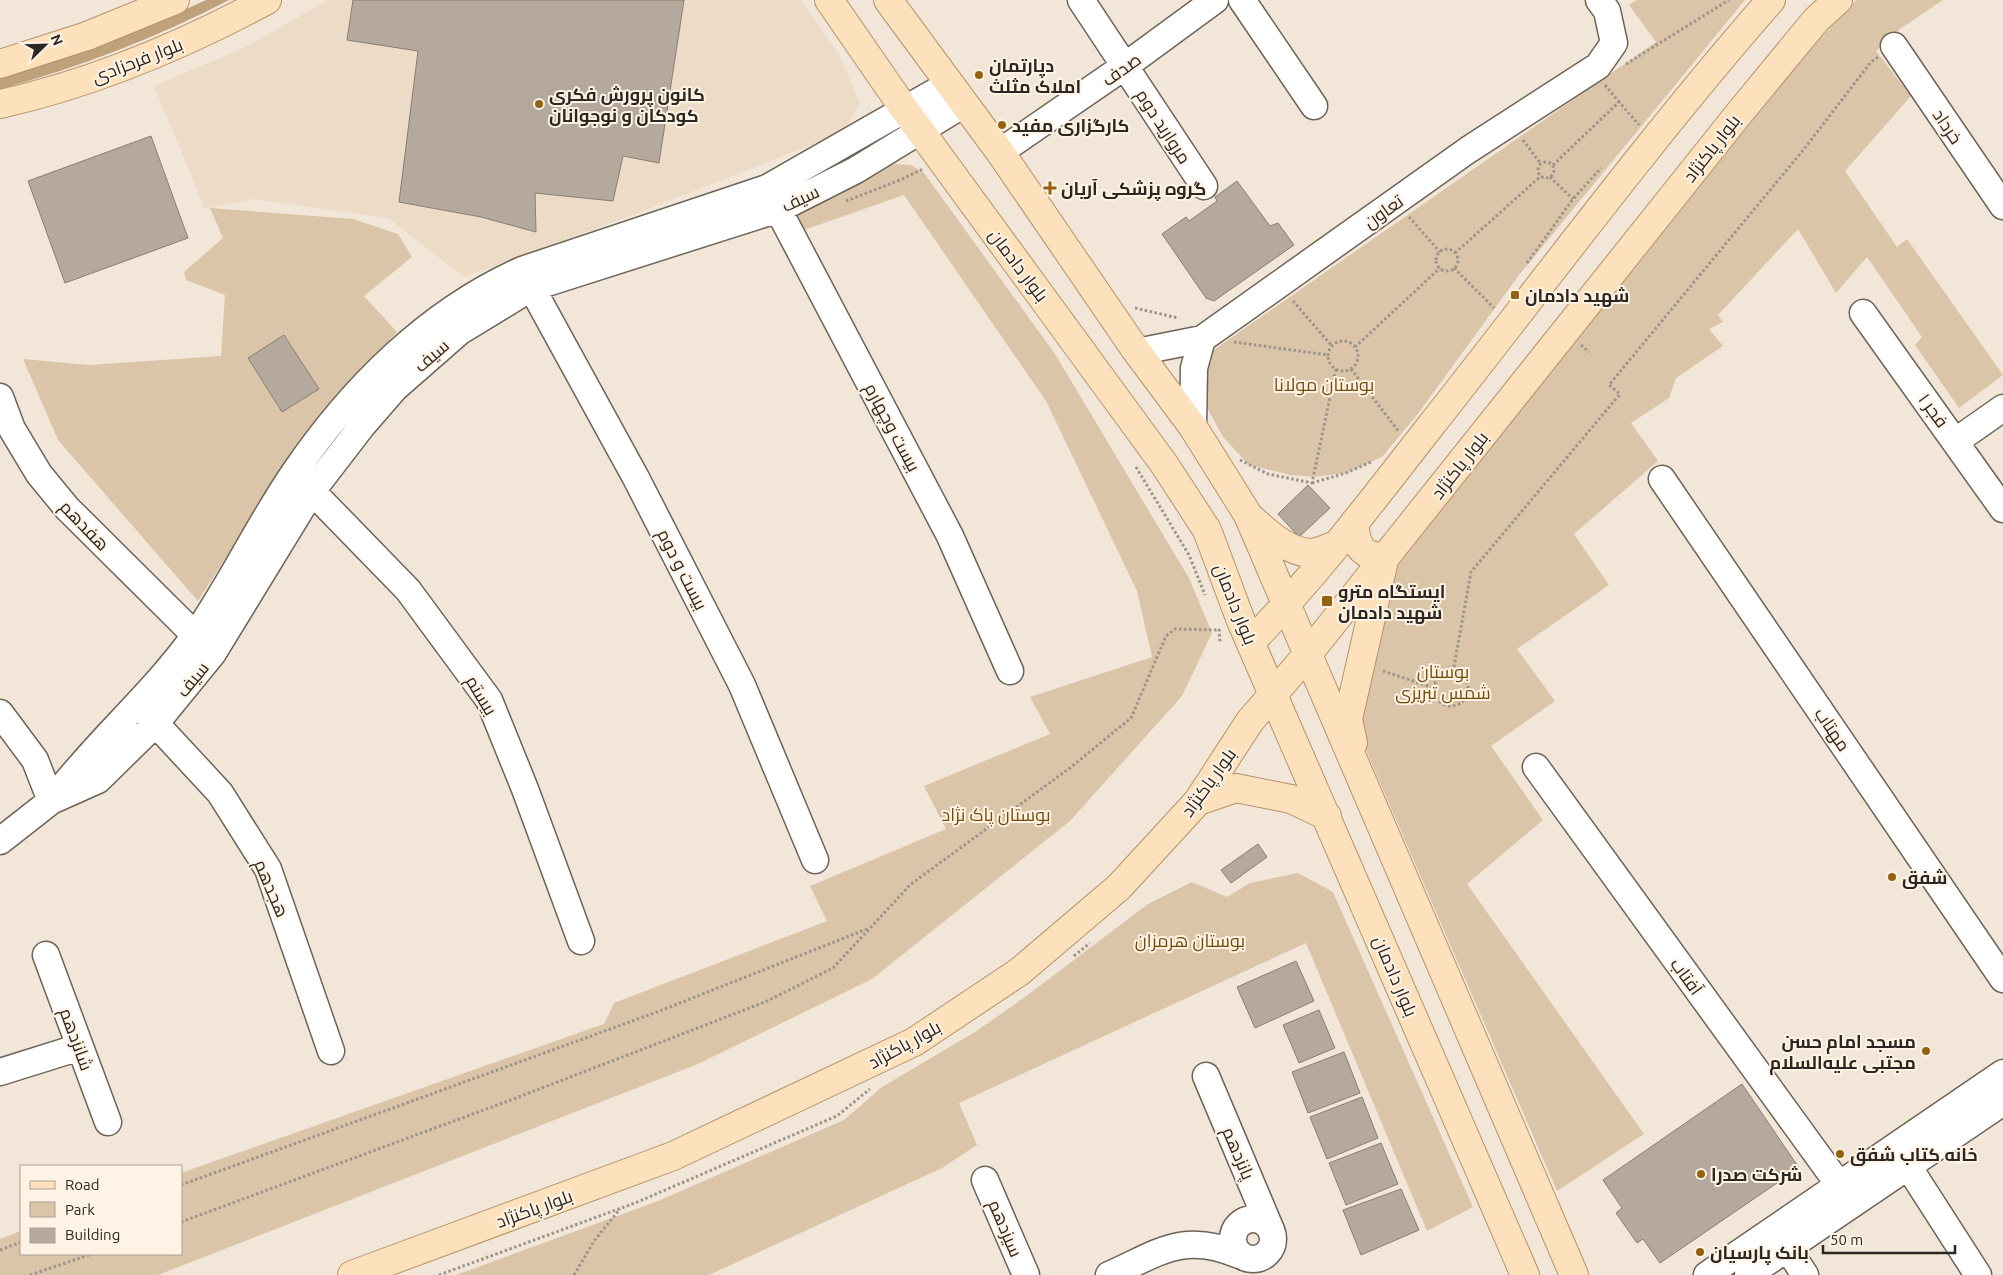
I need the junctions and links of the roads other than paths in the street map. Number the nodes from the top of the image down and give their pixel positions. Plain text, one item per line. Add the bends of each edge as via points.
1 (175, 0) edge
2 (267, 0) edge
3 (829, 0) edge
4 (888, 0) edge
5 (1080, 0) edge
6 (1215, 0) edge
7 (1242, 0) edge
8 (1599, 0) edge
9 (1771, 0) edge
10 (1838, 0) edge
11 (1894, 46) road end
12 (0, 64) edge
13 (1125, 66) junction
14 (956, 94) junction
15 (0, 104) edge
16 (1314, 106) dead end
17 (904, 110) junction
18 (921, 132) junction
19 (1000, 152) junction
20 (1204, 186) dead end
21 (773, 198) junction
22 (2003, 206) edge
23 (527, 279) junction
24 (1863, 313) dead end
25 (1214, 340) junction
26 (1137, 352) junction
27 (0, 397) edge
28 (2003, 408) edge
29 (1193, 427) junction
30 (1956, 441) junction
31 (294, 473) junction
32 (1662, 479) dead end
33 (312, 491) junction
34 (2003, 509) edge
35 (1248, 515) junction
36 (1354, 523) junction
37 (1336, 545) junction
38 (1385, 558) junction
39 (1287, 605) junction
40 (195, 635) junction
41 (1251, 642) junction
42 (214, 653) junction
43 (1308, 654) junction
44 (1010, 671) dead end
45 (1274, 692) junction
46 (137, 703) junction
47 (0, 713) edge
48 (155, 724) junction
49 (0, 743) edge
50 (1536, 767) dead end
51 (1363, 786) junction
52 (51, 801) junction
53 (1198, 801) junction
54 (1327, 816) junction
55 (0, 841) edge
56 (814, 860) dead end
57 (581, 941) dead end
58 (46, 955) dead end
59 (2003, 978) edge
60 (80, 1047) junction
61 (331, 1051) dead end
62 (0, 1072) edge
63 (2003, 1073) edge
64 (1206, 1076) dead end
65 (2003, 1102) edge
66 (108, 1122) dead end
67 (1902, 1156) junction
68 (985, 1180) dead end
69 (1846, 1194) junction
70 (1781, 1238) junction
71 (352, 1275) edge
72 (1026, 1275) edge
73 (1109, 1275) edge
74 (1525, 1275) edge
75 (1574, 1275) edge
76 (1707, 1275) edge
77 (1748, 1275) edge
78 (1805, 1275) edge
79 (1978, 1275) edge

1 - 12 main road via 87,36
2 - 15 main road, بلوار فرحزادی via 210,31 119,70
3 - 17 main road, بلوار دادمان
4 - 14 main road
5 - 13 street, مروارید دوم
6 - 13 street, صدف
7 - 16 street
8 - 25 street, تعاون via 1607,11 1614,43 1598,66 1468,150
9 - 36 main road via 1702,79
10 - 38 main road, بلوار پاکنژاد via 1816,20 1740,111
11 - 22 street, خرداد
13 - 19 street, صدف
13 - 20 street, مروارید دوم
14 - 17 street, سیف
14 - 18 street, سیف
14 - 19 main road
17 - 18 main road, بلوار دادمان
17 - 21 street, سیف
18 - 21 street, سیف via 856,170
18 - 41 main road, بلوار دادمان via 1164,464 1207,530
19 - 26 main road
21 - 23 street, سیف
21 - 44 street, بیست وچهارم via 950,536
23 - 31 street, سیف via 488,286 456,305 413,339 361,388
23 - 33 street, سیف via 395,388
23 - 56 street, بیست و دوم via 636,478 742,686
24 - 30 street, فجر ۱
25 - 26 street, تعاون
25 - 29 street via 1194,368
26 - 29 main road
27 - 40 street, هفدهم via 12,429 39,474 67,508
28 - 30 street
29 - 35 main road
30 - 34 street, فجر ۱
31 - 33 street, بیستم
31 - 40 street, سیف
32 - 59 street, مهتاب
33 - 42 street, سیف
33 - 57 street, بیستم via 408,590 489,700
35 - 37 main road via 1273,538 1294,549 1310,553
35 - 39 main road
36 - 37 main road
36 - 38 main road via 1362,551 1372,557
37 - 39 main road
38 - 43 main road, بلوار پاکنژاد
38 - 51 main road via 1348,719
39 - 41 main road
39 - 43 main road
40 - 42 street, هفدهم
40 - 46 street, سیف
41 - 45 main road, بلوار دادمان
42 - 48 street, سیف
43 - 45 main road, بلوار پاکنژاد
43 - 51 main road
45 - 53 main road, بلوار پاکنژاد via 1250,721
45 - 54 main road, بلوار دادمان
46 - 48 street, هجدهم
46 - 52 street, سیف
47 - 52 street via 35,760
48 - 52 street, سیف via 98,780
48 - 61 street, هجدهم via 220,793 268,869
49 - 52 street via 22,772
50 - 69 street, آفتاب
51 - 75 main road
52 - 55 street, سیف
53 - 54 main road via 1236,788 1291,799
53 - 71 main road, بلوار پاکنژاد via 1119,886 1067,933 1020,972 914,1042 672,1156
54 - 74 main road, بلوار دادمان
58 - 60 street, شانزدهم
60 - 62 street
60 - 66 street, شانزدهم
63 - 67 street
64 - 73 street, پانزدهم via 1271,1230 1273,1244 1265,1256 1252,1260 1209,1244 1178,1245
65 - 67 street
67 - 69 street
67 - 79 street
68 - 72 street, سیزدهم
69 - 70 street
70 - 76 street
70 - 77 street
70 - 78 street

